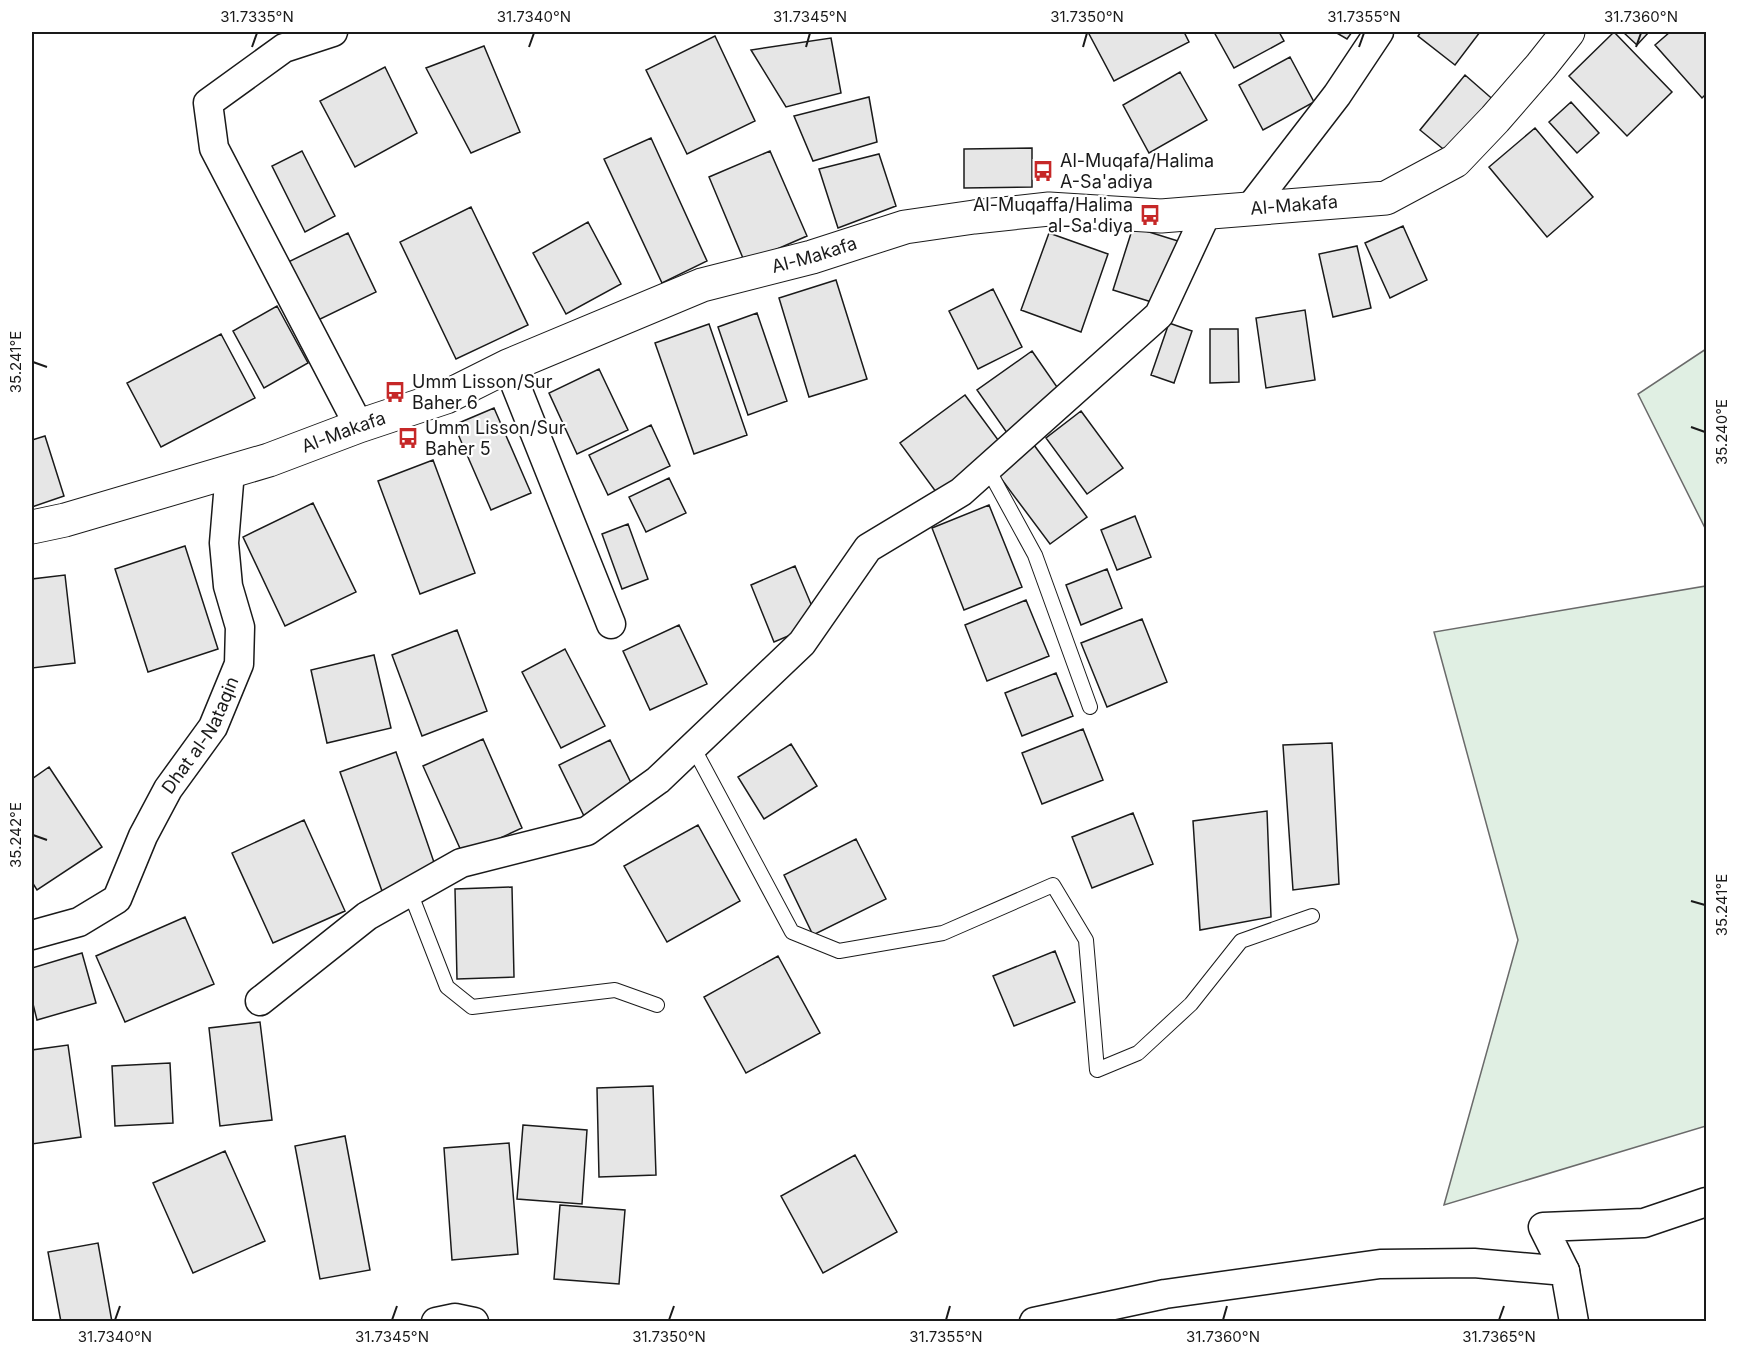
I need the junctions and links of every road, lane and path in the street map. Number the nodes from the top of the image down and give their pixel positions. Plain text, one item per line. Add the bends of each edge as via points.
1 (333, 32) edge
2 (1379, 32) edge
3 (1568, 32) edge
4 (1250, 208) junction
5 (1207, 212) junction
6 (508, 366) junction
7 (359, 426) junction
8 (988, 469) junction
9 (230, 471) junction
10 (32, 527) edge
11 (611, 624) dead end
12 (1090, 707) dead end
13 (693, 747) junction
14 (410, 892) junction
15 (1312, 916) dead end
16 (32, 934) edge
17 (260, 1001) dead end
18 (657, 1005) dead end
19 (1707, 1202) edge
20 (1565, 1271) junction
21 (436, 1322) edge
22 (474, 1322) edge
23 (1034, 1322) edge
24 (1574, 1322) edge

1 - 7 street via 284,48 208,103 214,148
2 - 4 street
3 - 4 street, Al-Makafa via 1496,119 1455,161 1386,198
4 - 5 street, Al-Makafa
5 - 6 street, Al-Makafa via 1161,216 1049,209 905,228 702,285
5 - 8 street via 1159,315
6 - 7 street, Al-Makafa via 446,397
6 - 11 street
7 - 9 street, Al-Makafa
8 - 12 lane via 1035,555
8 - 13 street via 961,492 868,548 802,643
9 - 10 street, Al-Makafa
9 - 16 street, Dhat al-Nataqin via 224,543 228,586 240,627 239,664 213,727 168,789 117,899 79,922
13 - 14 street via 658,780 587,831 461,863
13 - 15 lane via 792,932 839,951 943,933 1053,885 1086,940 1097,1070 1138,1053 1191,1004 1241,941
14 - 17 street via 367,916
14 - 18 lane via 447,987 472,1007 615,990
19 - 20 street via 1644,1223 1543,1227
20 - 23 street via 1474,1263 1380,1264 1165,1294
20 - 24 street
21 - 22 street via 455,1318

